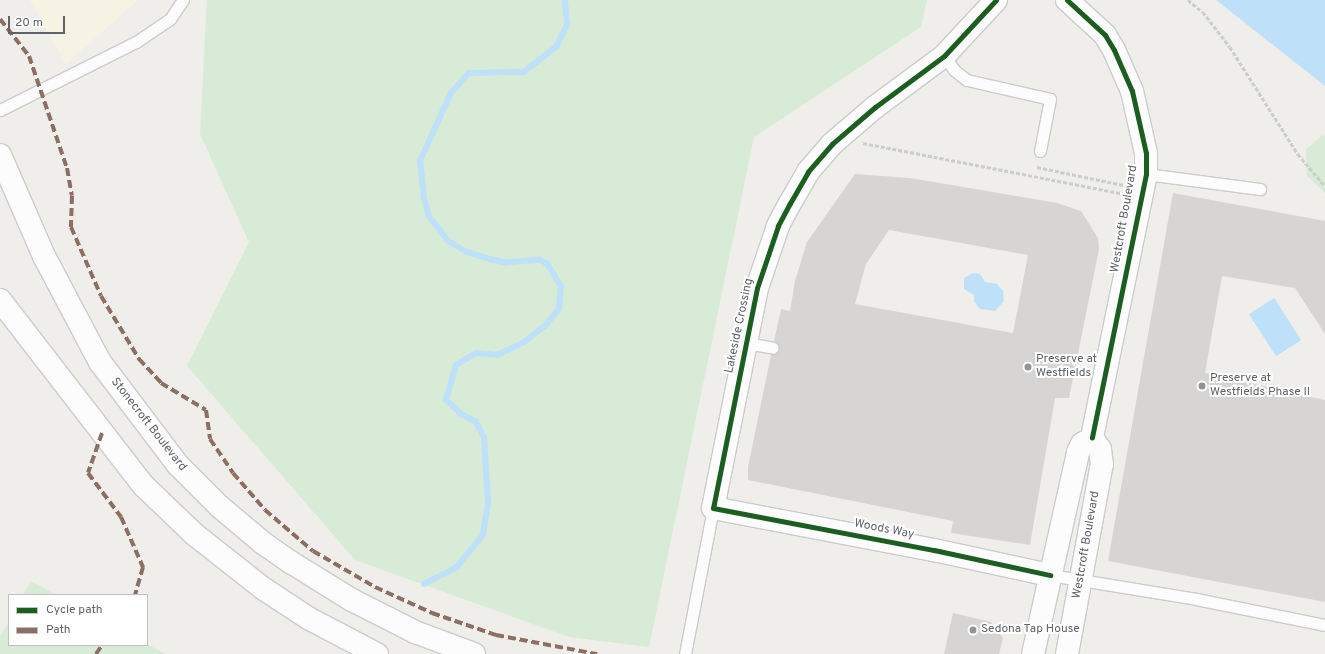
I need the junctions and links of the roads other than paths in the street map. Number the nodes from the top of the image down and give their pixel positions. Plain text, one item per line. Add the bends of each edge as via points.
1 (183, 0) edge
2 (996, 0) edge
3 (1067, 0) edge
4 (944, 56) junction
5 (0, 110) edge
6 (1040, 151) road end
7 (0, 155) edge
8 (1143, 187) junction
9 (1260, 188) dead end
10 (0, 300) edge
11 (746, 343) junction
12 (773, 348) dead end
13 (1092, 438) junction
14 (713, 508) junction
15 (1050, 575) junction
16 (1081, 580) junction
17 (1325, 625) edge
18 (376, 654) edge
19 (474, 654) edge
20 (685, 654) edge
21 (1033, 654) edge
22 (1067, 654) edge

1 - 5 lane via 170,20 136,42
2 - 4 street, Lakeside Crossing
3 - 8 street, Westcroft Boulevard via 1105,35 1125,71 1143,132
4 - 6 lane via 954,70 966,80 1050,99
4 - 11 street, Lakeside Crossing via 838,139 808,172 778,226 757,288
7 - 19 street, Stonecroft Boulevard via 44,256 100,362 178,465 219,506 263,543 292,563 352,600 408,629
8 - 9 lane
8 - 13 street, Westcroft Boulevard
10 - 18 street via 144,486 194,534 264,589 308,618
11 - 12 lane
11 - 14 street, Lakeside Crossing
13 - 15 street via 1082,444 1078,452
13 - 16 street, Westcroft Boulevard via 1096,441 1102,457
14 - 15 street, Woods Way
14 - 20 lane, Lakeside Crossing
15 - 16 lane
15 - 21 street
16 - 17 lane
16 - 22 street, Westcroft Boulevard

